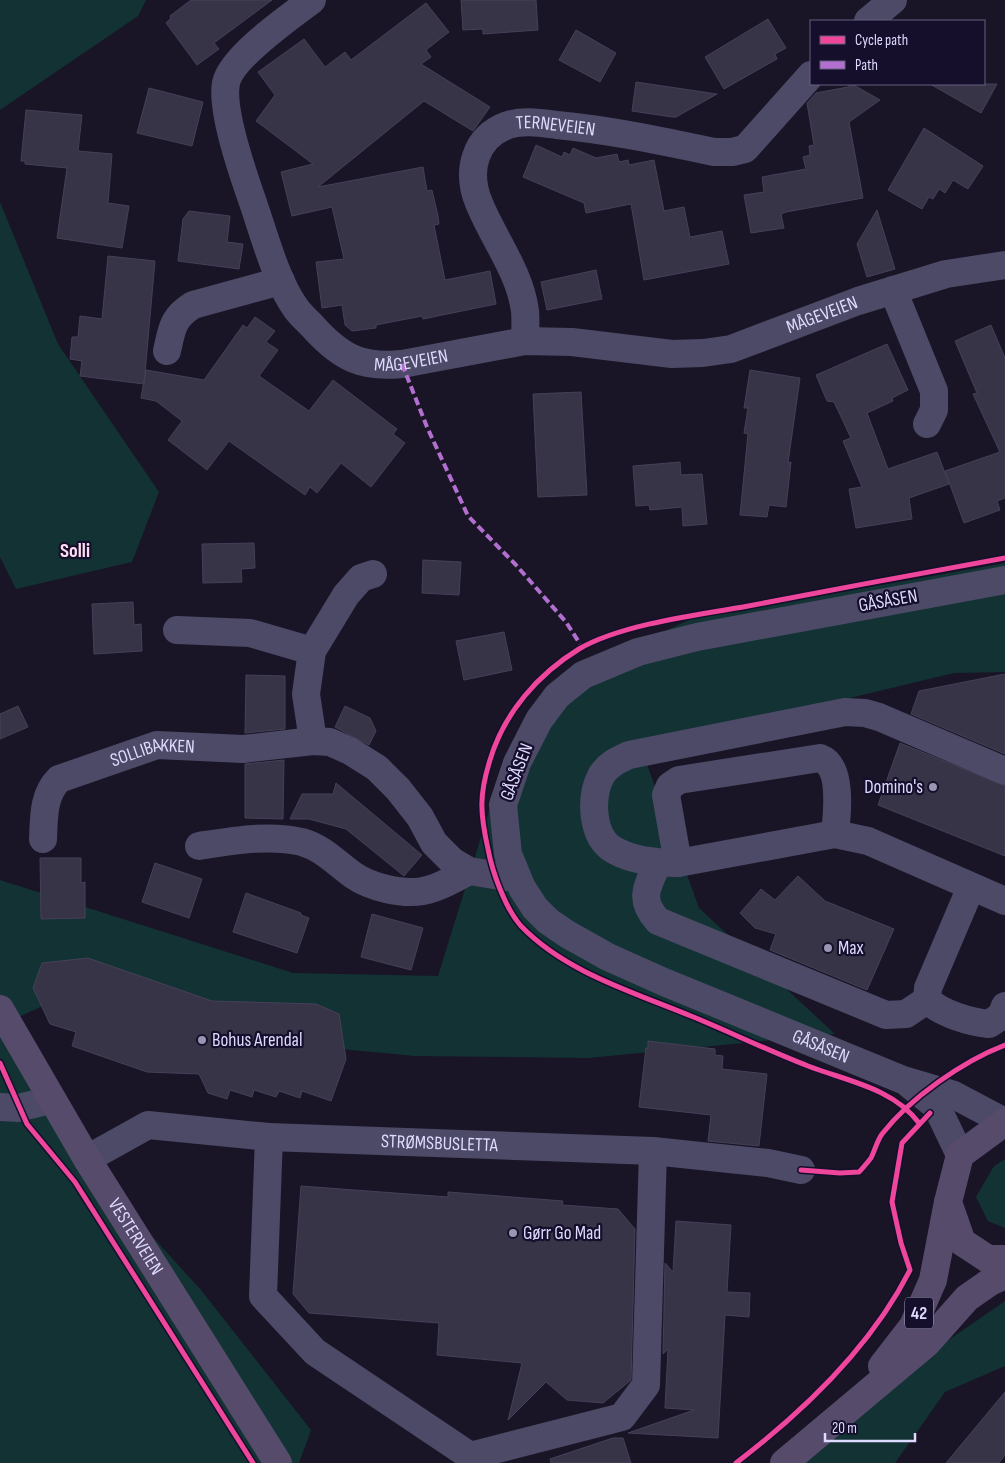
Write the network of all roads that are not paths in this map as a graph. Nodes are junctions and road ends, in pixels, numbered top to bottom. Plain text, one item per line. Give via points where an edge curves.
1 (312, 0) edge
2 (893, 0) edge
3 (869, 20) edge
4 (810, 76) edge
5 (1005, 265) edge
6 (281, 280) junction
7 (893, 290) junction
8 (525, 341) junction
9 (167, 351) dead end
10 (927, 424) dead end
11 (372, 574) dead end
12 (1005, 580) edge
13 (177, 630) dead end
14 (312, 651) junction
15 (313, 741) junction
16 (1005, 771) edge
17 (835, 834) junction
18 (43, 839) dead end
19 (198, 846) dead end
20 (668, 863) junction
21 (469, 872) junction
22 (516, 875) junction
23 (971, 887) junction
24 (1005, 901) edge
25 (928, 1000) junction
26 (1005, 1006) edge
27 (0, 1009) edge
28 (903, 1080) junction
29 (51, 1100) junction
30 (0, 1107) edge
31 (1005, 1122) edge
32 (269, 1137) junction
33 (653, 1151) junction
34 (960, 1154) junction
35 (87, 1159) junction
36 (801, 1170) dead end
37 (948, 1202) junction
38 (1005, 1259) edge
39 (1005, 1275) edge
40 (851, 1406) junction
41 (278, 1462) edge
42 (784, 1463) edge

1 - 6 street, MÅGEVEIEN via 269,33 232,69 226,84 228,113 240,166
2 - 3 street
4 - 8 street, TERNEVEIEN via 745,149 732,152 714,152 578,126 532,122 509,125 479,145 472,179 478,202 516,278 525,310
5 - 7 street, MÅGEVEIEN via 946,274
6 - 8 street, MÅGEVEIEN via 294,306 328,343 346,357 362,363 402,364
6 - 9 street via 202,302 181,312 174,323
7 - 8 street, MÅGEVEIEN via 731,348 703,353 672,354 572,342
7 - 10 street via 934,391 934,410
11 - 14 street via 361,578 346,595
12 - 22 street, GÅSÅSEN via 697,637 638,652 583,675 557,696 539,720 517,763 503,805 508,854
13 - 14 street via 250,633
14 - 15 street via 306,694
15 - 18 street, SOLLIBAKKEN via 244,749 157,745 59,779 50,787 44,809
15 - 21 street, SOLLIBAKKEN via 330,742 350,750 376,768 420,817 434,843
16 - 20 street via 879,717 845,712 629,755 613,763 602,775 596,790 594,811 599,834 613,850
17 - 20 street
17 - 20 street via 838,804 832,769 827,760 820,758 679,780 670,786 666,795
17 - 23 street via 868,841
19 - 21 street via 237,840 301,842 320,849 366,883 394,890 422,892
20 - 25 street via 646,888 645,902 658,920 886,1015 906,1014
21 - 22 street, SOLLIBAKKEN via 506,877
22 - 28 street, GÅSÅSEN via 535,908 548,921 608,957
23 - 24 street
23 - 25 street via 928,988
25 - 26 street via 934,1006 989,1024 1000,1016
27 - 29 main road, VESTERVEIEN
28 - 31 street, GÅSÅSEN via 954,1095
28 - 34 street, GÅSÅSEN via 937,1107
29 - 30 street via 18,1108
29 - 35 main road, VESTERVEIEN
31 - 34 main road
32 - 33 street, STRØMSBUSLETTA
32 - 33 street via 264,1296 316,1352 470,1456 622,1417 646,1385
32 - 35 street, STRØMSBUSLETTA via 148,1125
33 - 36 street, STRØMSBUSLETTA via 768,1163
34 - 37 main road, 42
35 - 41 main road, VESTERVEIEN
37 - 38 main road via 962,1242 988,1259
37 - 40 main road, 42 via 933,1280 913,1326
39 - 40 main road, 42 via 967,1298 927,1343
40 - 42 main road, 42

